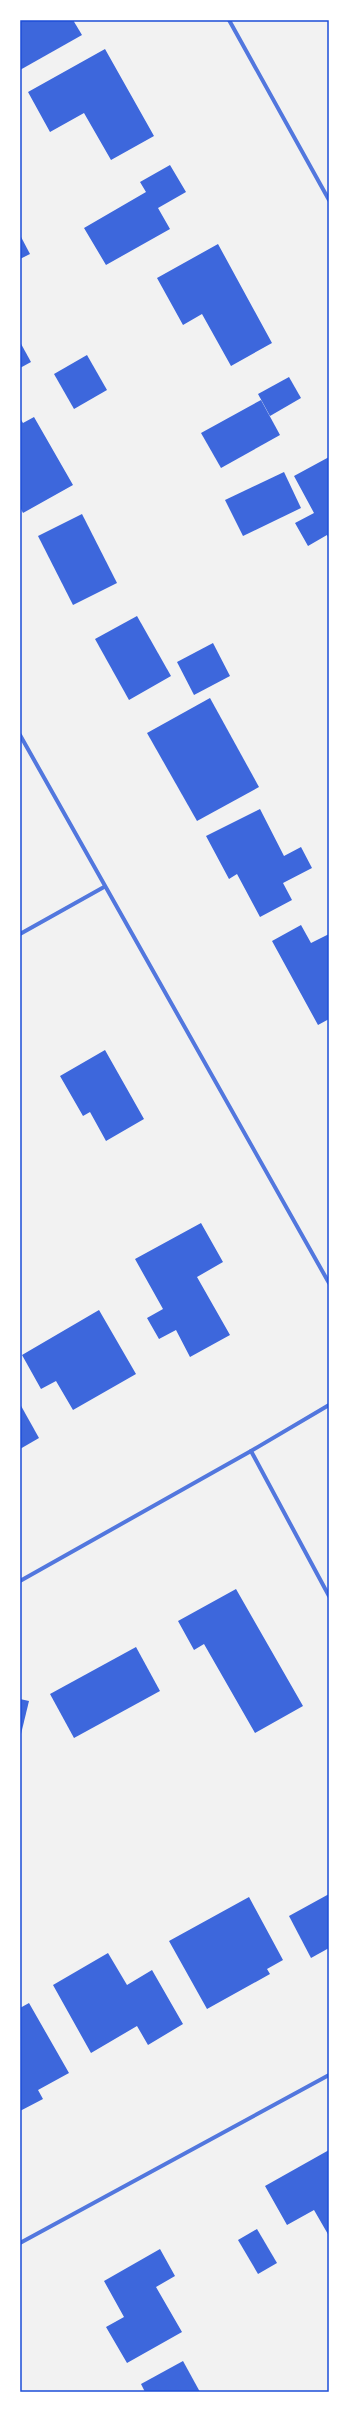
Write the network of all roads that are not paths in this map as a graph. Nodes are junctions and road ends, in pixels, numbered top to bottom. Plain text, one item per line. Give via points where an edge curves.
1 (228, 20) edge
2 (329, 200) edge
3 (20, 735) edge
4 (104, 887) junction
5 (20, 934) edge
6 (329, 1283) edge
7 (329, 1405) edge
8 (251, 1451) junction
9 (20, 1581) edge
10 (329, 1596) edge
11 (329, 2075) edge
12 (20, 2243) edge

1 - 2 street
3 - 4 street
4 - 5 street
4 - 6 street
7 - 8 street
8 - 9 street
8 - 10 street
11 - 12 street

